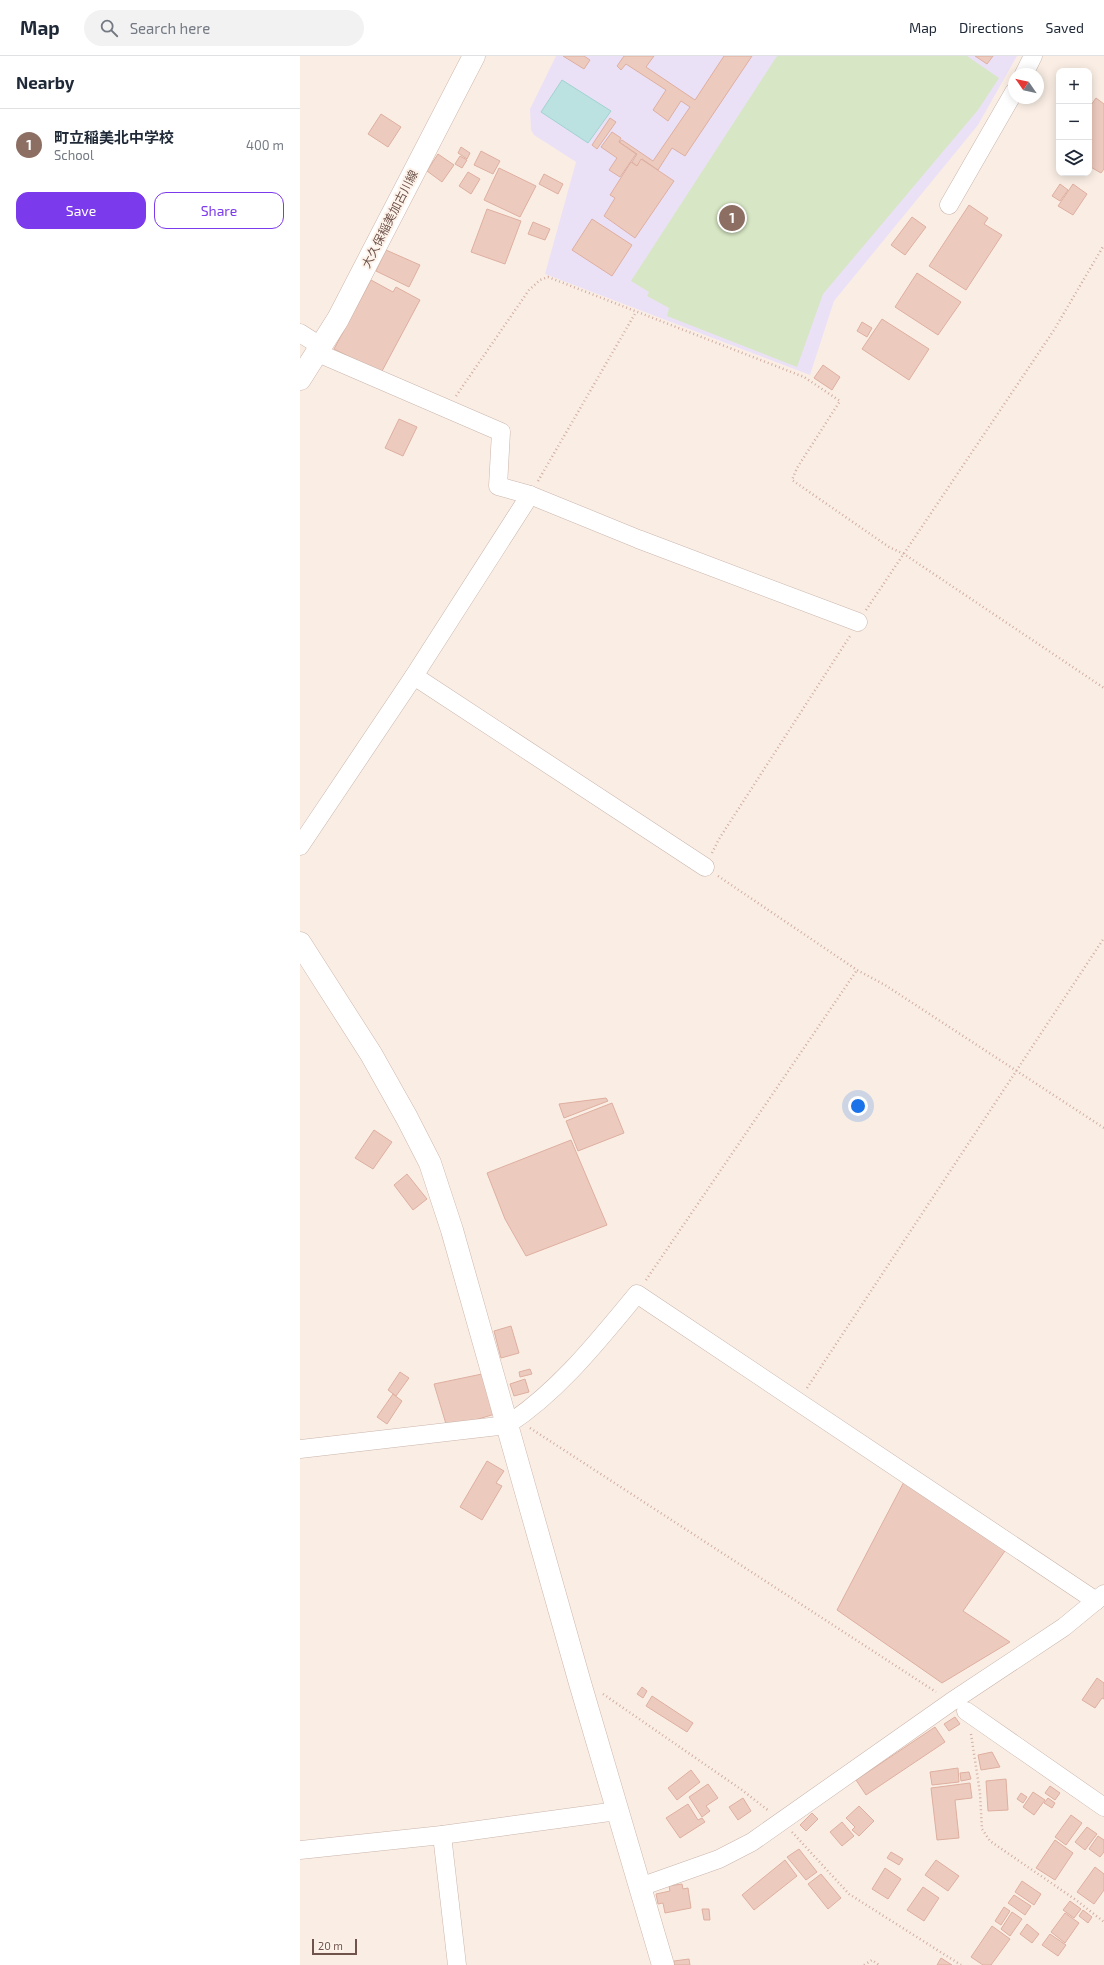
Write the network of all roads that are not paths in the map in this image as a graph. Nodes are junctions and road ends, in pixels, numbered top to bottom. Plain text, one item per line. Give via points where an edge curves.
1 (474, 56) edge
2 (1033, 56) edge
3 (1027, 68) edge
4 (1008, 102) edge
5 (949, 205) dead end
6 (300, 334) edge
7 (320, 350) junction
8 (300, 379) edge
9 (530, 495) junction
10 (858, 622) road end
11 (414, 676) junction
12 (300, 846) edge
13 (705, 867) road end
14 (300, 943) edge
15 (512, 1422) junction
16 (300, 1449) edge
17 (1100, 1597) edge
18 (966, 1711) road end
19 (1104, 1807) edge
20 (617, 1810) junction
21 (442, 1835) junction
22 (300, 1850) edge
23 (640, 1887) junction
24 (457, 1965) edge
25 (663, 1965) edge

1 - 7 street, 大久保稲美加古川線
2 - 3 street
4 - 5 street
6 - 7 street
7 - 8 street, 大久保稲美加古川線
7 - 9 street via 501,432 498,486
9 - 10 street via 638,539
9 - 11 street
11 - 12 street
11 - 13 street
14 - 15 street via 371,1054 430,1163
15 - 16 street
15 - 17 street via 531,1410 595,1345 637,1294 798,1402
15 - 20 street via 580,1683
17 - 23 street via 1064,1627 951,1702 752,1842 719,1859
18 - 19 street
20 - 21 street
20 - 23 street
21 - 22 street
21 - 24 street
23 - 25 street

